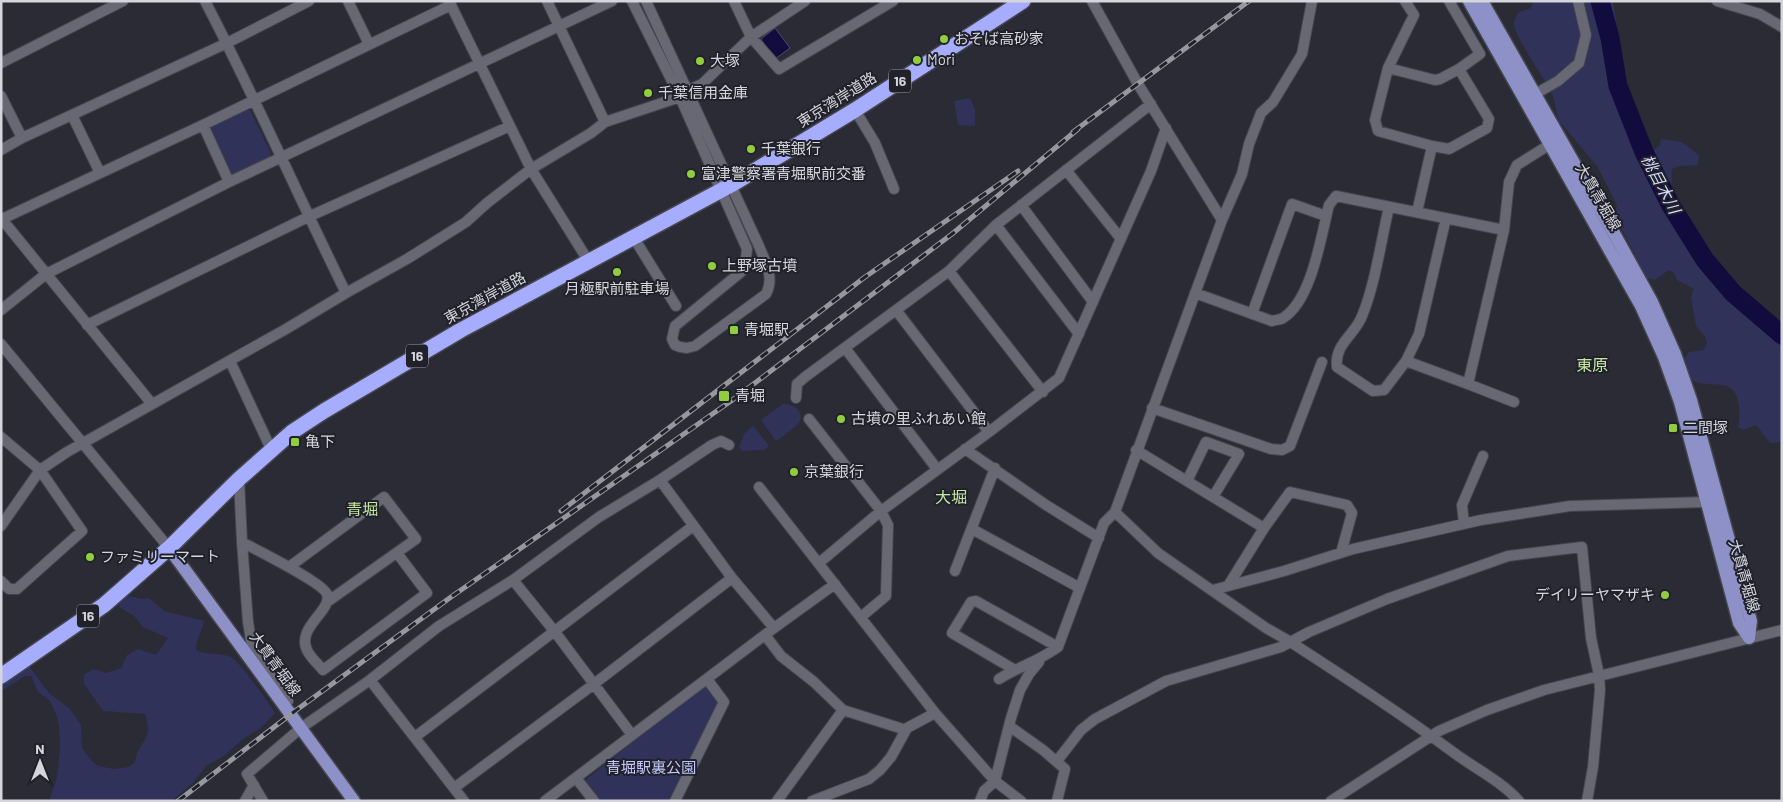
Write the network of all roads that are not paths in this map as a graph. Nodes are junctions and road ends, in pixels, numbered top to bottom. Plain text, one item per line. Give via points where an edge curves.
1 (123, 1) edge
2 (205, 1) edge
3 (309, 1) edge
4 (348, 1) edge
5 (547, 1) edge
6 (612, 1) edge
7 (632, 1) edge
8 (646, 1) edge
9 (734, 1) edge
10 (805, 1) edge
11 (893, 1) edge
12 (1023, 1) edge
13 (1092, 1) edge
14 (1312, 1) edge
15 (1405, 1) edge
16 (1448, 1) edge
17 (1469, 1) edge
18 (1482, 1) edge
19 (1578, 1) edge
20 (1718, 1) edge
21 (450, 3) edge
22 (559, 27) junction
23 (1782, 27) edge
24 (751, 37) junction
25 (227, 43) junction
26 (369, 44) junction
27 (1, 62) edge
28 (481, 64) junction
29 (1388, 68) junction
30 (1459, 69) junction
31 (688, 90) junction
32 (1, 96) edge
33 (1530, 96) junction
34 (680, 97) junction
35 (254, 100) junction
36 (1151, 104) junction
37 (855, 110) junction
38 (72, 115) junction
39 (605, 122) junction
40 (203, 125) junction
41 (510, 126) junction
42 (1166, 128) junction
43 (22, 138) junction
44 (1549, 145) junction
45 (1432, 146) junction
46 (1, 150) edge
47 (282, 158) junction
48 (531, 169) junction
49 (1066, 170) junction
50 (100, 173) junction
51 (229, 182) junction
52 (726, 188) junction
53 (894, 189) dead end
54 (1021, 205) junction
55 (1389, 206) junction
56 (1417, 212) junction
57 (1326, 216) junction
58 (308, 217) junction
59 (2, 218) edge
60 (1446, 218) junction
61 (1222, 220) junction
62 (996, 225) junction
63 (1504, 230) junction
64 (634, 238) junction
65 (1120, 239) junction
66 (589, 262) junction
67 (949, 271) junction
68 (46, 274) junction
69 (346, 293) junction
70 (1195, 293) junction
71 (1093, 302) junction
72 (676, 306) dead end
73 (1, 310) edge
74 (896, 310) junction
75 (1252, 314) junction
76 (87, 324) junction
77 (1079, 334) junction
78 (1, 344) edge
79 (845, 348) junction
80 (230, 361) junction
81 (1406, 361) junction
82 (1322, 362) dead end
83 (1468, 384) junction
84 (1043, 392) junction
85 (796, 398) dead end
86 (1514, 402) dead end
87 (152, 404) junction
88 (1152, 408) junction
89 (809, 419) dead end
90 (989, 432) junction
91 (1, 437) edge
92 (83, 443) junction
93 (729, 444) dead end
94 (271, 449) junction
95 (966, 449) junction
96 (1136, 450) junction
97 (1484, 456) dead end
98 (995, 468) junction
99 (937, 469) junction
100 (40, 470) junction
101 (239, 478) junction
102 (660, 480) junction
103 (1187, 481) junction
104 (759, 487) dead end
105 (1213, 497) junction
106 (1706, 502) junction
107 (881, 511) junction
108 (1115, 512) junction
109 (1464, 524) junction
110 (1, 526) edge
111 (693, 526) junction
112 (1264, 528) junction
113 (972, 529) junction
114 (1099, 538) junction
115 (242, 542) junction
116 (169, 548) junction
117 (397, 553) junction
118 (1341, 553) junction
119 (819, 563) junction
120 (289, 567) junction
121 (955, 571) dead end
122 (732, 578) junction
123 (513, 580) junction
124 (1, 581) edge
125 (836, 584) junction
126 (1228, 586) junction
127 (1080, 588) junction
128 (1213, 590) junction
129 (327, 602) junction
130 (861, 617) junction
131 (774, 628) junction
132 (1782, 630) edge
133 (555, 632) junction
134 (765, 635) junction
135 (1749, 638) junction
136 (1289, 641) junction
137 (1058, 647) junction
138 (1043, 658) junction
139 (1015, 670) junction
140 (1599, 675) junction
141 (1, 676) edge
142 (707, 679) junction
143 (999, 679) dead end
144 (370, 680) junction
145 (594, 684) junction
146 (843, 710) junction
147 (935, 713) junction
148 (291, 714) junction
149 (1009, 726) junction
150 (301, 728) junction
151 (906, 730) junction
152 (632, 735) junction
153 (1432, 736) junction
154 (415, 737) junction
155 (1057, 761) junction
156 (576, 778) junction
157 (995, 781) junction
158 (254, 785) junction
159 (454, 788) junction
160 (245, 801) edge
161 (263, 801) edge
162 (354, 801) edge
163 (464, 801) edge
164 (545, 801) edge
165 (594, 801) edge
166 (674, 801) edge
167 (777, 801) edge
168 (812, 801) edge
169 (980, 801) edge
170 (1021, 801) edge
171 (1057, 801) edge
172 (1331, 801) edge
173 (1519, 801) edge
174 (1587, 801) edge

1 - 27 street
2 - 25 street
3 - 25 street
4 - 26 street
5 - 22 street
6 - 22 street
7 - 34 street
8 - 31 street
9 - 24 street
10 - 24 street
11 - 24 street via 779,69
12 - 37 highway, 東京湾岸道路 / 16
13 - 36 street
14 - 61 street via 1302,54 1272,102 1261,113 1242,174
15 - 29 street via 1414,15
16 - 30 street via 1480,54
17 - 33 main road, 大貫青堀線
18 - 33 main road, 大貫青堀線
19 - 33 street via 1586,35 1579,63 1558,81
20 - 23 street via 1760,14
21 - 26 street
21 - 28 street
22 - 28 street
22 - 39 street
24 - 31 street via 702,84
25 - 35 street
25 - 38 street
26 - 35 street
28 - 41 street
28 - 47 street
29 - 30 street via 1435,80
29 - 45 street via 1375,120 1378,131
30 - 45 street via 1489,119 1487,128 1449,149
31 - 52 street
32 - 43 street
33 - 44 main road, 大貫青堀線
33 - 135 main road, 大貫青堀線 via 1652,302 1675,354 1691,400 1751,621
34 - 39 street
34 - 52 street
35 - 40 street
35 - 47 street
36 - 42 street
36 - 49 street
37 - 52 highway, 東京湾岸道路 / 16
37 - 53 street via 875,143
38 - 43 street
38 - 50 street
39 - 48 street
40 - 50 street
40 - 51 street
41 - 48 street
41 - 58 street
42 - 61 street
42 - 65 street via 1151,171
43 - 46 street
44 - 63 street via 1517,165 1509,182
44 - 106 main road, 大貫青堀線 via 1641,306 1664,358 1680,402
45 - 56 street
47 - 51 street
47 - 58 street
48 - 66 street
48 - 69 street via 466,222
49 - 54 street
49 - 65 street
50 - 59 street
51 - 68 street
52 - 52 street via 759,246 771,277 771,286 766,294 700,343 680,347 672,339 675,326 745,266 747,249
52 - 64 highway, 東京湾岸道路 / 16
54 - 62 street
54 - 71 street
55 - 56 street
55 - 57 street via 1336,196
55 - 81 street via 1367,303 1361,319 1342,344 1336,358 1337,367 1373,391 1384,390
56 - 60 street
57 - 75 street via 1311,275 1300,301 1283,318 1272,321
57 - 75 street via 1292,204
58 - 69 street
58 - 76 street
59 - 68 street
60 - 63 street
60 - 81 street via 1419,334
61 - 70 street
62 - 67 street
62 - 77 street
63 - 83 street
64 - 66 highway, 東京湾岸道路 / 16
64 - 72 street
65 - 71 street
66 - 94 highway, 東京湾岸道路 / 16 via 462,330 324,411
67 - 74 street
67 - 84 street
68 - 73 street
68 - 76 street
69 - 80 street
70 - 75 street
70 - 88 street
71 - 77 street
74 - 79 street
74 - 90 street
76 - 87 street
77 - 84 street via 1059,378
78 - 92 street
79 - 85 street via 797,384
79 - 99 street
80 - 87 street
80 - 94 street
81 - 83 street
82 - 88 street via 1290,446 1282,450
83 - 86 street
84 - 90 street
87 - 92 street
88 - 96 street
89 - 107 street
90 - 95 street
91 - 100 street
92 - 100 street
92 - 116 street
93 - 102 street via 721,441 712,445
94 - 101 highway, 東京湾岸道路 / 16
95 - 98 street
95 - 99 street
96 - 103 street
96 - 108 street
97 - 109 street via 1462,505
98 - 113 street
98 - 114 street
99 - 107 street
100 - 110 street
100 - 124 street via 82,531 16,589 8,589
101 - 115 street
101 - 116 highway, 東京湾岸道路 / 16
102 - 111 street
102 - 123 street via 598,517
103 - 105 street
103 - 105 street via 1206,442 1239,454
104 - 119 street
105 - 112 street
106 - 109 street via 1570,506
106 - 135 main road, 大貫青堀線 via 1739,623
107 - 119 street
107 - 130 street via 888,524 886,596
108 - 114 street via 1104,523
108 - 128 street via 1158,553
109 - 118 street
111 - 122 street
111 - 133 street
112 - 118 street via 1290,492 1347,505 1352,513
112 - 126 street
113 - 121 street
113 - 127 street
114 - 127 street
115 - 120 street
115 - 148 street via 252,647 291,706
116 - 141 highway, 東京湾岸道路 / 16 via 104,605
116 - 148 main road, 大貫青堀線
117 - 120 street via 416,539 384,497
117 - 129 street
117 - 129 street via 427,592 323,670 304,643 307,632
118 - 126 street
119 - 125 street
120 - 129 street via 322,588 327,594
122 - 131 street
122 - 145 street
123 - 133 street
123 - 144 street via 439,626
125 - 130 street
125 - 131 street
126 - 128 street
127 - 137 street
128 - 136 street
130 - 147 street
131 - 134 street
132 - 135 street
133 - 145 street
133 - 154 street
134 - 142 street
134 - 146 street via 782,656
135 - 140 street
136 - 140 street via 1388,598 1508,556 1582,547 1591,638
136 - 153 street
136 - 155 street via 1281,647 1166,681 1126,701 1081,730
137 - 138 street
137 - 139 street via 976,601 971,602 952,632
138 - 139 street
138 - 149 street via 1020,690
139 - 143 street
140 - 153 street via 1487,710
140 - 174 street via 1593,767
142 - 152 street
142 - 166 street via 724,702
144 - 150 street
144 - 154 street
145 - 152 street
145 - 159 street
146 - 151 street
146 - 167 street
147 - 151 street
147 - 157 street
148 - 150 main road, 大貫青堀線
149 - 155 street
149 - 157 street
150 - 158 street via 247,774
150 - 162 main road, 大貫青堀線
151 - 168 street via 880,770 868,779
152 - 156 street
153 - 172 street
153 - 173 street
154 - 159 street
155 - 171 street via 1065,769
156 - 164 street
156 - 165 street
157 - 169 street via 984,790
157 - 170 street
158 - 160 street
158 - 161 street
159 - 163 street

